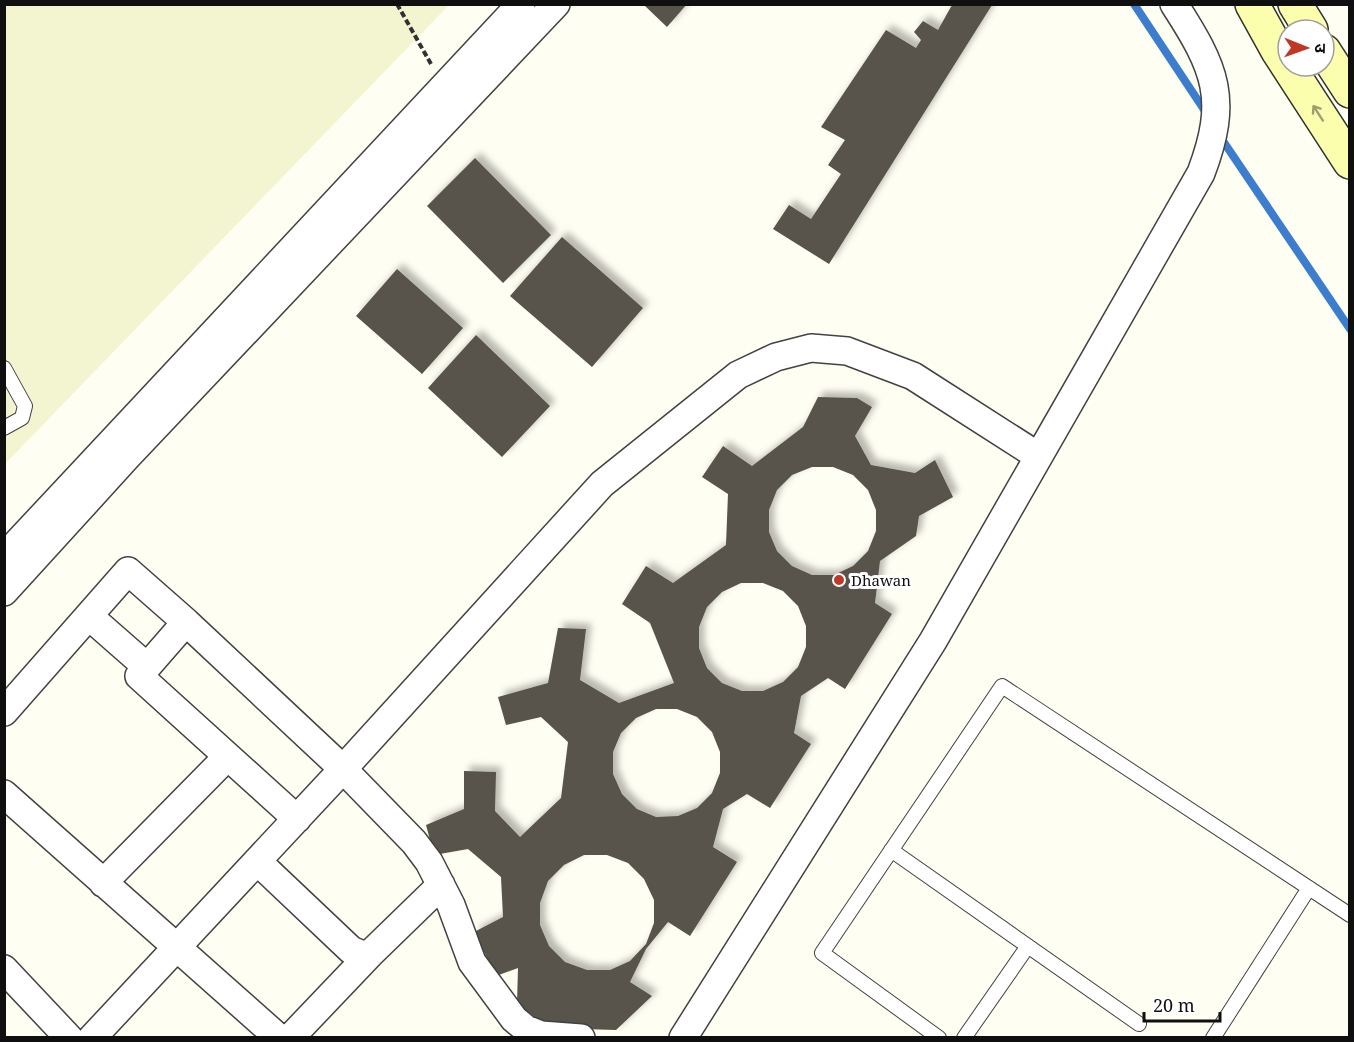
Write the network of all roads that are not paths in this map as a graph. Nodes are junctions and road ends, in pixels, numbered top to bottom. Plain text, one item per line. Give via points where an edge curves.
1 (521, 4) edge
2 (556, 4) edge
3 (1174, 4) edge
4 (1252, 4) edge
5 (1295, 4) edge
6 (1304, 18) edge
7 (1336, 69) edge
8 (1350, 91) edge
9 (1350, 162) edge
10 (4, 368) edge
11 (4, 428) edge
12 (1038, 456) junction
13 (4, 557) edge
14 (4, 592) edge
15 (90, 617) junction
16 (186, 622) junction
17 (147, 667) junction
18 (4, 712) edge
19 (227, 757) junction
20 (344, 769) junction
21 (4, 794) edge
22 (297, 819) junction
23 (891, 850) junction
24 (257, 861) junction
25 (103, 883) junction
26 (441, 885) junction
27 (1309, 888) junction
28 (1350, 915) edge
29 (1028, 946) junction
30 (176, 948) junction
31 (372, 952) junction
32 (4, 969) edge
33 (1139, 1024) dead end
34 (69, 1038) edge
35 (92, 1038) edge
36 (279, 1038) edge
37 (290, 1038) edge
38 (581, 1038) edge
39 (683, 1038) edge
40 (939, 1038) edge
41 (964, 1038) edge
42 (1213, 1038) edge

1 - 13 street
2 - 14 street
3 - 12 street via 1210,70 1217,110 1213,140 1201,173
9 -> 4 main road
5 - 6 main road
7 - 8 main road
10 - 11 lane via 25,406 22,418
12 - 20 street via 913,376 847,351 811,348 776,357 738,375 602,484
12 - 39 street via 933,641
15 - 16 street via 128,571
15 - 17 street
15 - 18 street
16 - 17 street
16 - 20 street
17 - 19 street via 140,676
19 - 22 street
19 - 25 street
20 - 22 street
20 - 26 street via 414,842
21 - 25 street
22 - 24 street
23 - 27 lane via 1002,686
23 - 29 lane
23 - 40 lane via 822,953
24 - 30 street
24 - 31 street via 351,950 363,955
25 - 30 street
26 - 31 street
26 - 38 street via 471,962 514,1019 541,1035
27 - 28 lane
27 - 42 lane
29 - 33 lane
29 - 41 lane
30 - 35 street
30 - 36 street
31 - 37 street
32 - 34 street

